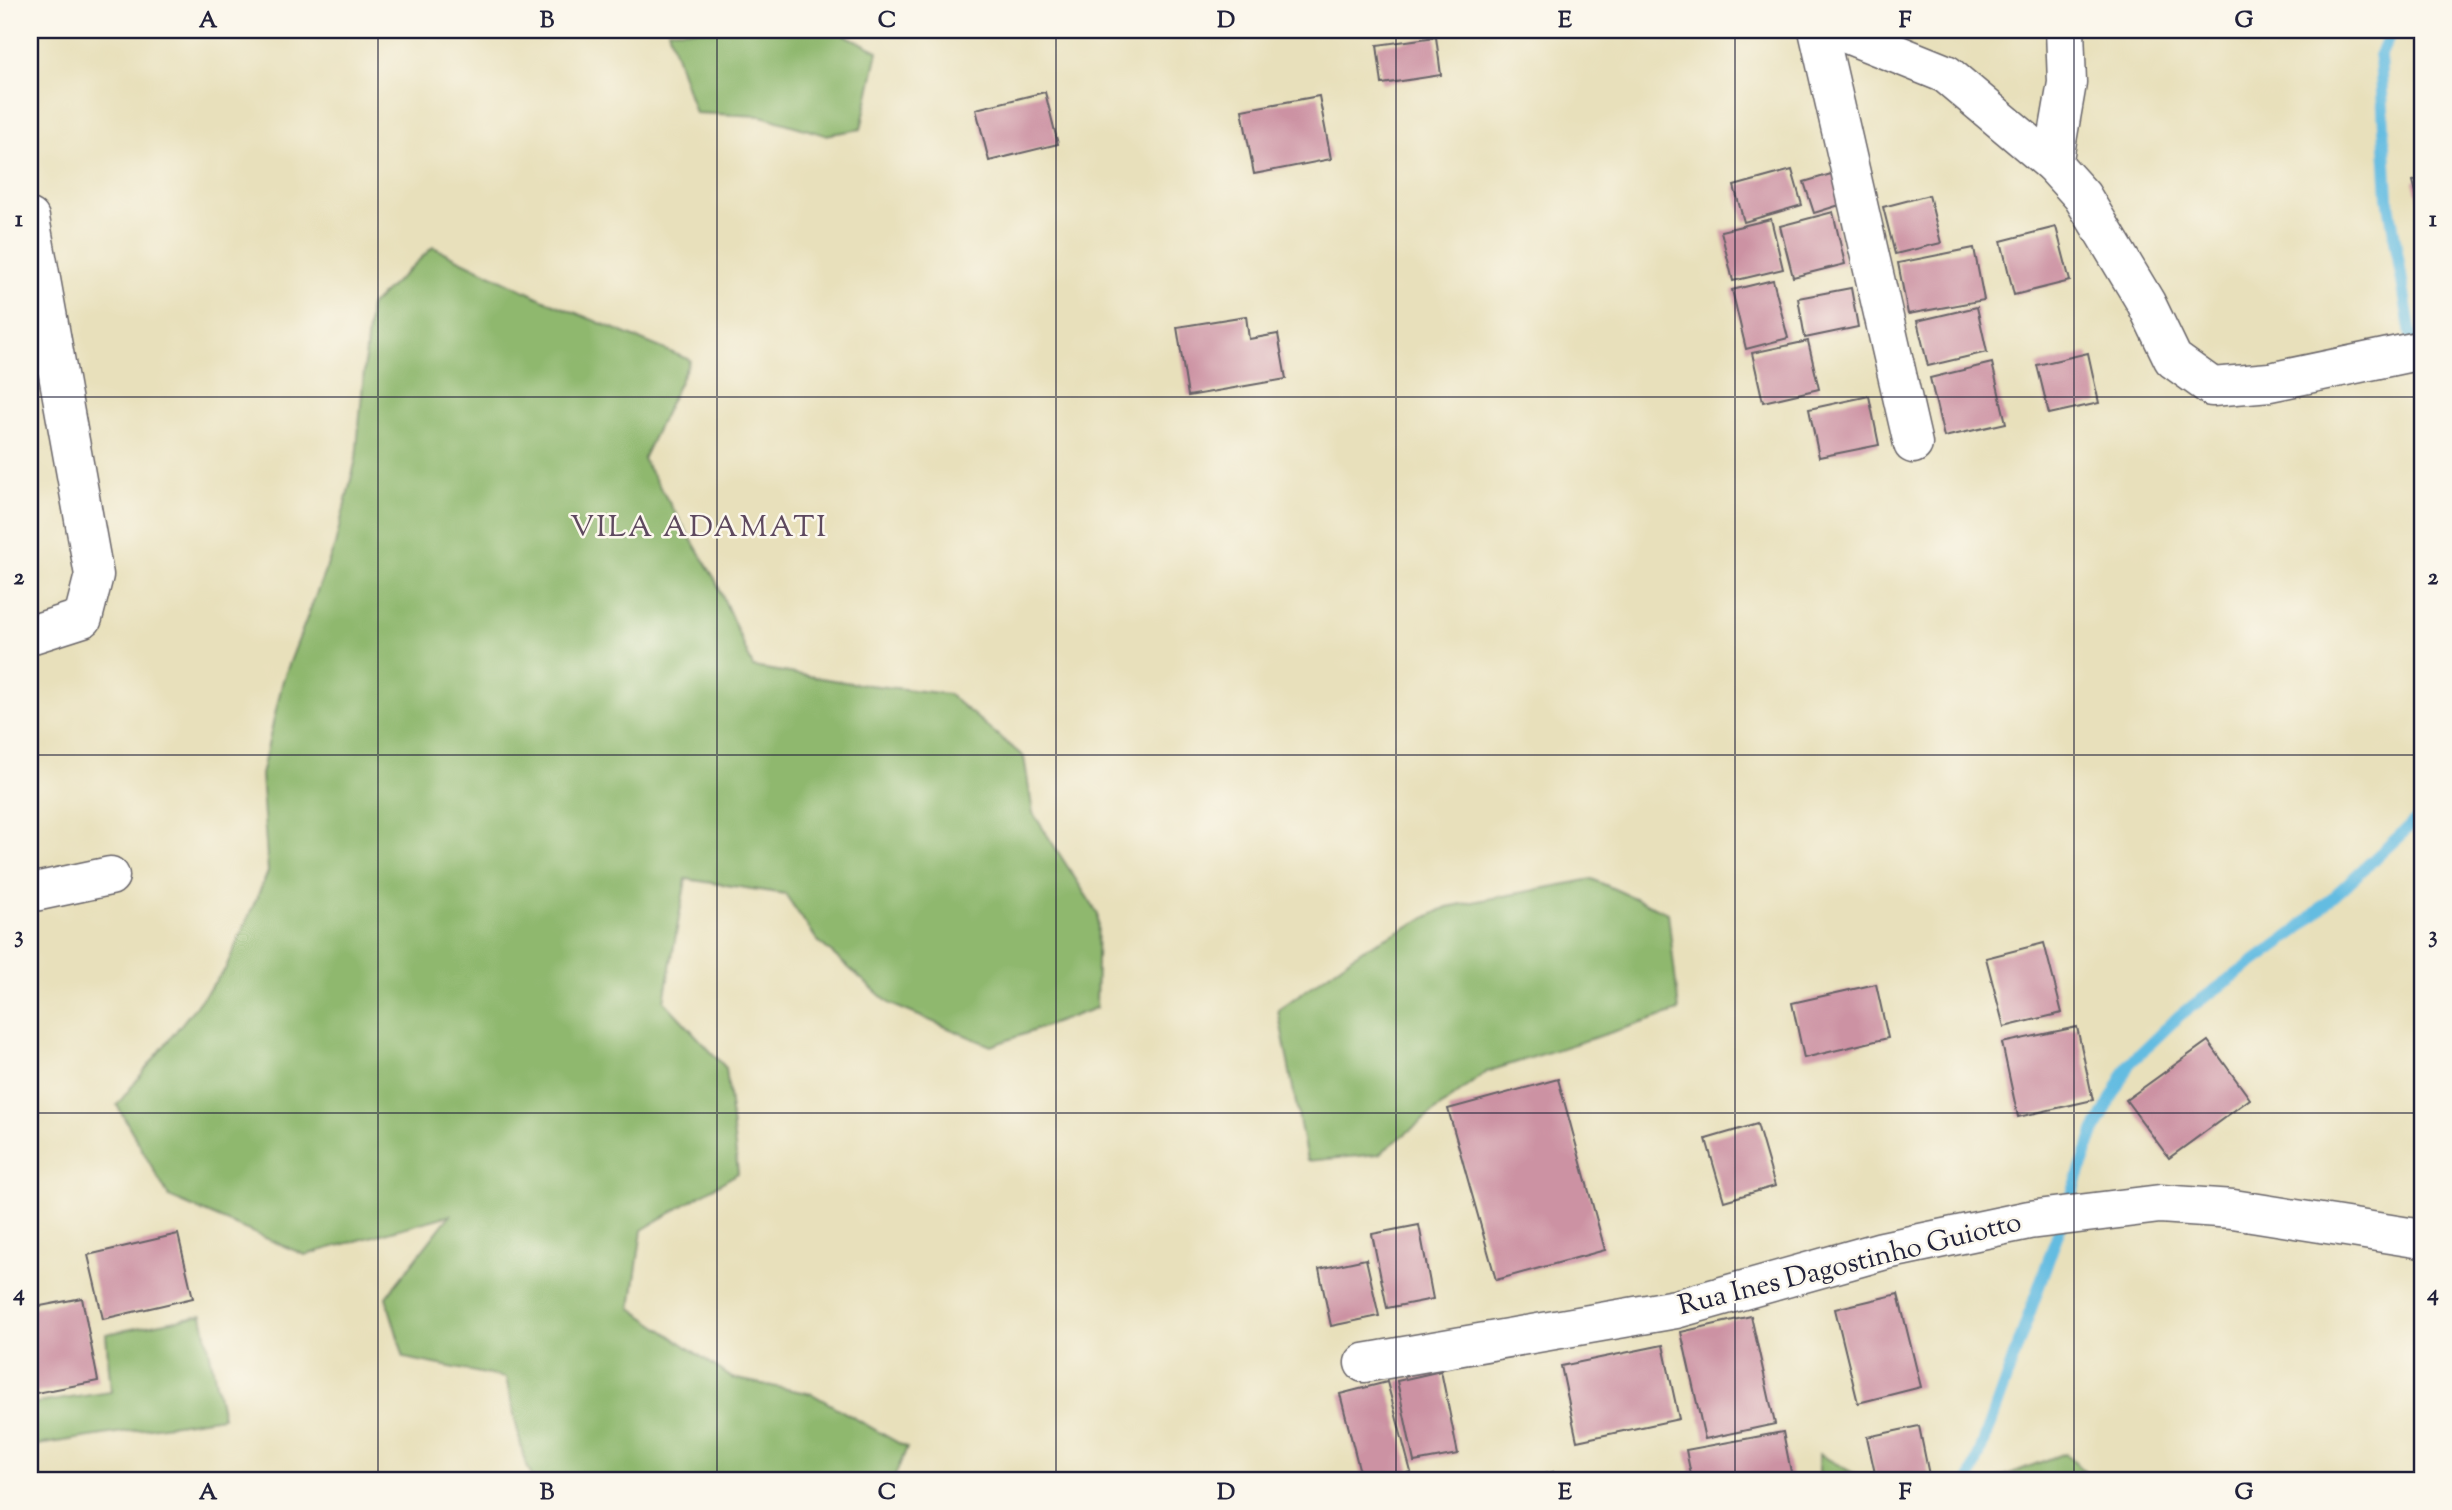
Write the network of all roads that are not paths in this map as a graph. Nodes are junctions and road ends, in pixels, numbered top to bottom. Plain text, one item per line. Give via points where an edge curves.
1 (1818, 30) edge
2 (1837, 30) edge
3 (2065, 30) edge
4 (2053, 164) junction
5 (30, 218) edge
6 (2406, 353) edge
7 (1913, 444) dead end
8 (30, 635) edge
9 (110, 876) dead end
10 (30, 893) edge
11 (2422, 1240) edge
12 (1364, 1363) dead end

1 - 7 street
2 - 4 street via 1946,74
3 - 4 street via 2067,82
4 - 6 street via 2082,196 2146,303 2173,359 2213,387 2270,382
5 - 8 street via 94,575 83,618
9 - 10 street
11 - 12 street, Rua Ines Dagostinho Guiotto via 2233,1209 2160,1204 2029,1220 1882,1251 1676,1309

